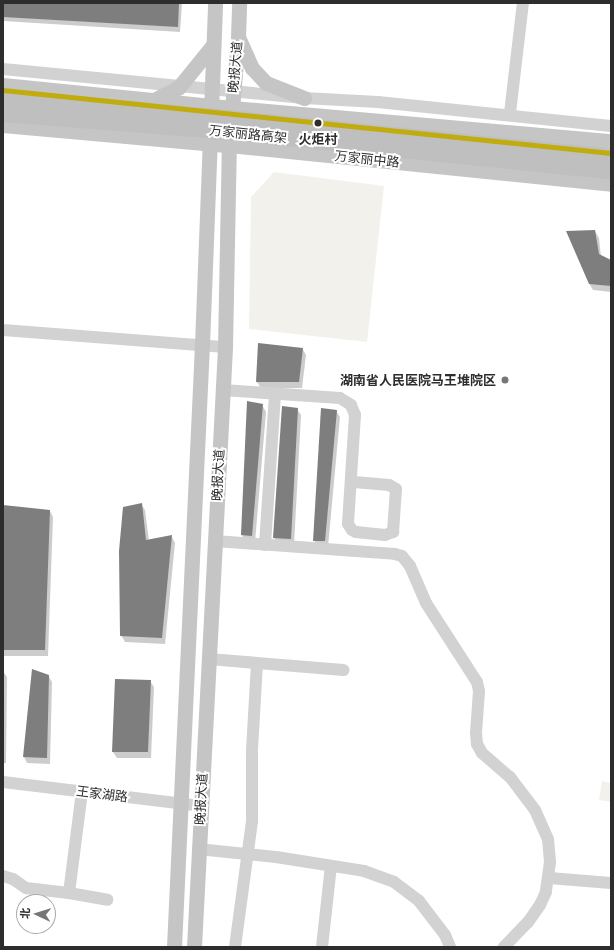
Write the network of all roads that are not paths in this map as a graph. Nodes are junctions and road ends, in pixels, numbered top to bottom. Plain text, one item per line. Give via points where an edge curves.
1 (215, 3) edge
2 (239, 3) edge
3 (523, 3) edge
4 (238, 37) junction
5 (213, 44) junction
6 (3, 69) edge
7 (3, 85) edge
8 (179, 87) junction
9 (212, 89) junction
10 (233, 90) junction
11 (3, 97) edge
12 (304, 98) junction
13 (154, 100) junction
14 (211, 105) junction
15 (232, 108) junction
16 (3, 113) edge
17 (510, 113) dead end
18 (3, 125) edge
19 (611, 126) edge
20 (611, 141) edge
21 (208, 144) junction
22 (229, 145) junction
23 (611, 158) edge
24 (611, 171) edge
25 (611, 184) edge
26 (3, 330) edge
27 (202, 345) junction
28 (225, 346) junction
29 (223, 390) junction
30 (276, 394) junction
31 (351, 482) junction
32 (215, 541) junction
33 (265, 545) junction
34 (208, 659) junction
35 (257, 663) junction
36 (344, 670) dead end
37 (3, 782) edge
38 (82, 792) junction
39 (180, 804) junction
40 (201, 806) junction
41 (198, 849) junction
42 (249, 854) junction
43 (330, 866) junction
44 (3, 876) edge
45 (549, 878) junction
46 (611, 883) edge
47 (69, 893) junction
48 (107, 900) dead end
49 (174, 947) edge
50 (194, 947) edge
51 (235, 947) edge
52 (322, 947) edge
53 (450, 947) edge
54 (504, 947) edge

1 - 5 main road, 晚报大道
2 - 4 main road, 晚报大道
3 - 17 street
4 - 10 main road, 晚报大道
4 - 12 main road via 252,68 266,83
5 - 8 main road
5 - 9 main road, 晚报大道
6 - 8 street
7 - 13 main road
8 - 9 street
8 - 13 main road
9 - 10 street
9 - 14 main road, 晚报大道
10 - 12 street
10 - 15 main road, 晚报大道
11 - 23 highway, 万家丽路高架, bridge
12 - 19 street via 378,102
13 - 14 main road
14 - 15 main road
14 - 21 main road, 晚报大道
15 - 20 main road
15 - 22 main road, 晚报大道
16 - 24 highway, 万家丽路高架, bridge via 208,129
18 - 21 main road, 万家丽中路
21 - 22 main road, 万家丽中路
21 - 27 main road, 晚报大道
22 - 25 main road, 万家丽中路
22 - 28 main road, 晚报大道
26 - 27 street
27 - 28 street
27 - 39 main road, 晚报大道
28 - 29 main road, 晚报大道
29 - 30 street
29 - 32 main road, 晚报大道
30 - 31 street via 340,398 351,405 355,415
30 - 33 street
31 - 31 street via 348,524 352,530 385,535 393,532 396,489 389,485
32 - 33 street
32 - 34 main road, 晚报大道
33 - 45 street via 402,556 426,603 478,682 477,744 482,753 510,777 543,824 548,838
34 - 35 street
34 - 40 main road, 晚报大道
35 - 36 street
35 - 42 street
37 - 38 street, 王家湖路
38 - 39 street, 王家湖路
38 - 47 street
39 - 40 street, 王家湖路
39 - 49 main road, 晚报大道
40 - 41 main road, 晚报大道
41 - 42 street
41 - 50 main road, 晚报大道
42 - 43 street
42 - 51 street
43 - 52 street
43 - 53 street via 364,871 394,882 419,901 445,935
44 - 47 street via 26,888
45 - 46 street
45 - 54 street via 540,905
47 - 48 street

